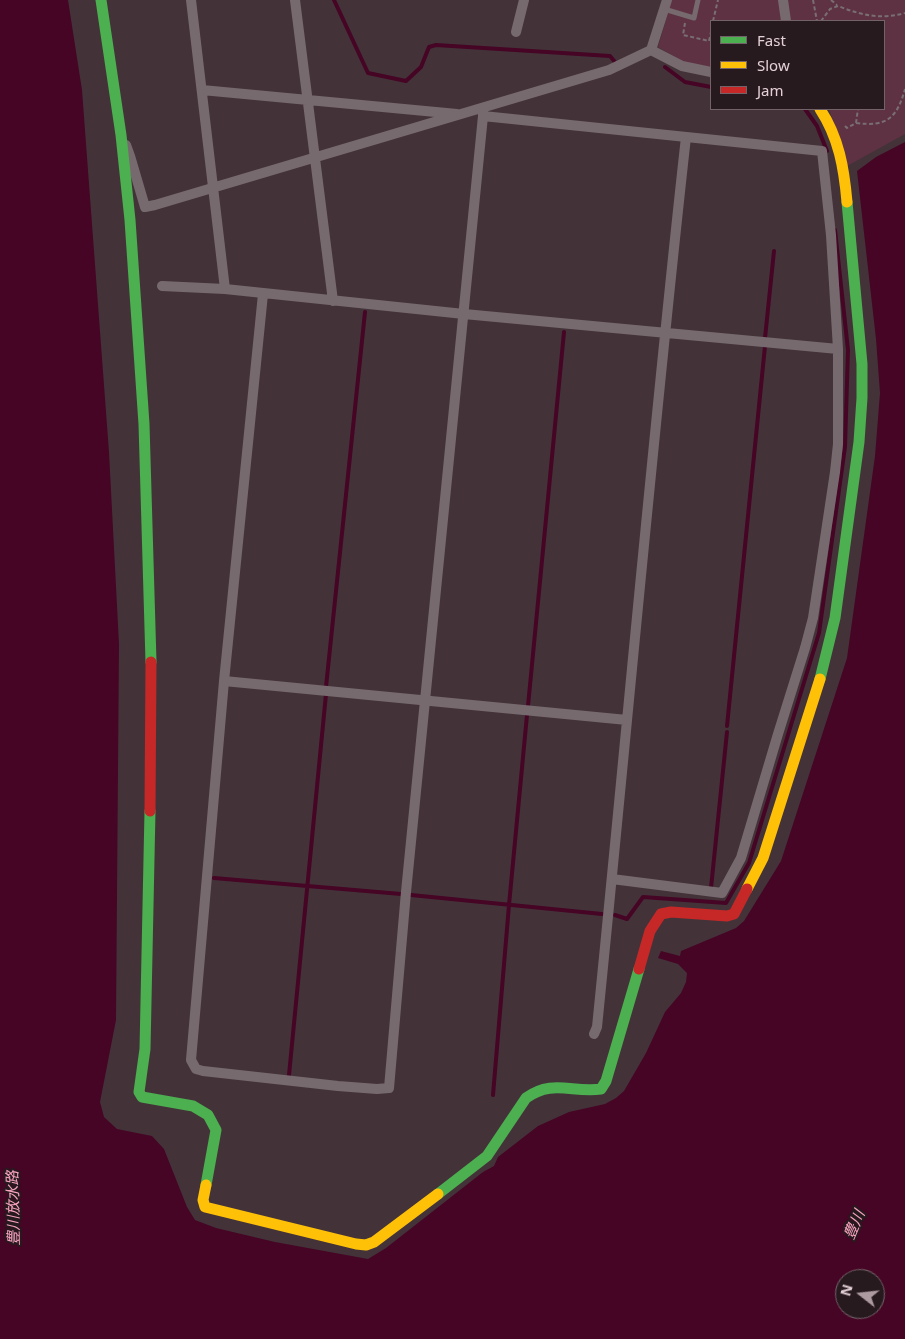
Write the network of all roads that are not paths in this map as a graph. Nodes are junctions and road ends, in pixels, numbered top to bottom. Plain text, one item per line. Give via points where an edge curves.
1 (101, 0) edge
2 (191, 0) edge
3 (295, 0) edge
4 (524, 0) edge
5 (698, 0) edge
6 (783, 0) edge
7 (665, 5) edge
8 (786, 20) edge
9 (516, 32) dead end
10 (651, 50) junction
11 (710, 72) edge
12 (202, 90) junction
13 (307, 98) junction
14 (821, 110) edge
15 (483, 112) junction
16 (463, 115) junction
17 (121, 135) junction
18 (686, 137) junction
19 (315, 158) junction
20 (214, 188) junction
21 (162, 286) dead end
22 (225, 289) junction
23 (263, 294) junction
24 (333, 301) junction
25 (464, 314) junction
26 (664, 332) junction
27 (838, 349) junction
28 (224, 681) junction
29 (426, 700) junction
30 (627, 720) junction
31 (612, 879) junction
32 (594, 1034) dead end

1 - 17 street
2 - 12 street
3 - 13 street
4 - 9 street
5 - 7 lane via 694,18
6 - 8 street
7 - 10 street
10 - 11 street via 682,66
10 - 15 street via 609,70
12 - 13 street
12 - 20 street
13 - 16 street
13 - 19 street
14 - 17 street via 833,131 844,173 862,364 859,442 826,663 763,858 734,914 671,912 661,914 656,920 601,1089 550,1087 532,1092 487,1156 366,1245 205,1207 203,1200 216,1130 211,1120 206,1112 195,1107 142,1097 139,1092 145,1049 152,634 144,424
15 - 16 street
15 - 18 street
15 - 25 street
16 - 19 street
17 - 20 street via 144,207
18 - 26 street
18 - 27 street via 822,151
19 - 20 street
19 - 24 street
20 - 22 street
21 - 22 street
22 - 23 street
23 - 24 street
23 - 28 street
24 - 25 street
25 - 26 street
25 - 29 street
26 - 27 street
26 - 30 street
27 - 31 street via 838,444 813,618 741,858 722,893
28 - 29 street
28 - 29 street via 190,1060 196,1069 203,1071 338,1086 389,1088
29 - 30 street
30 - 31 street
31 - 32 street

